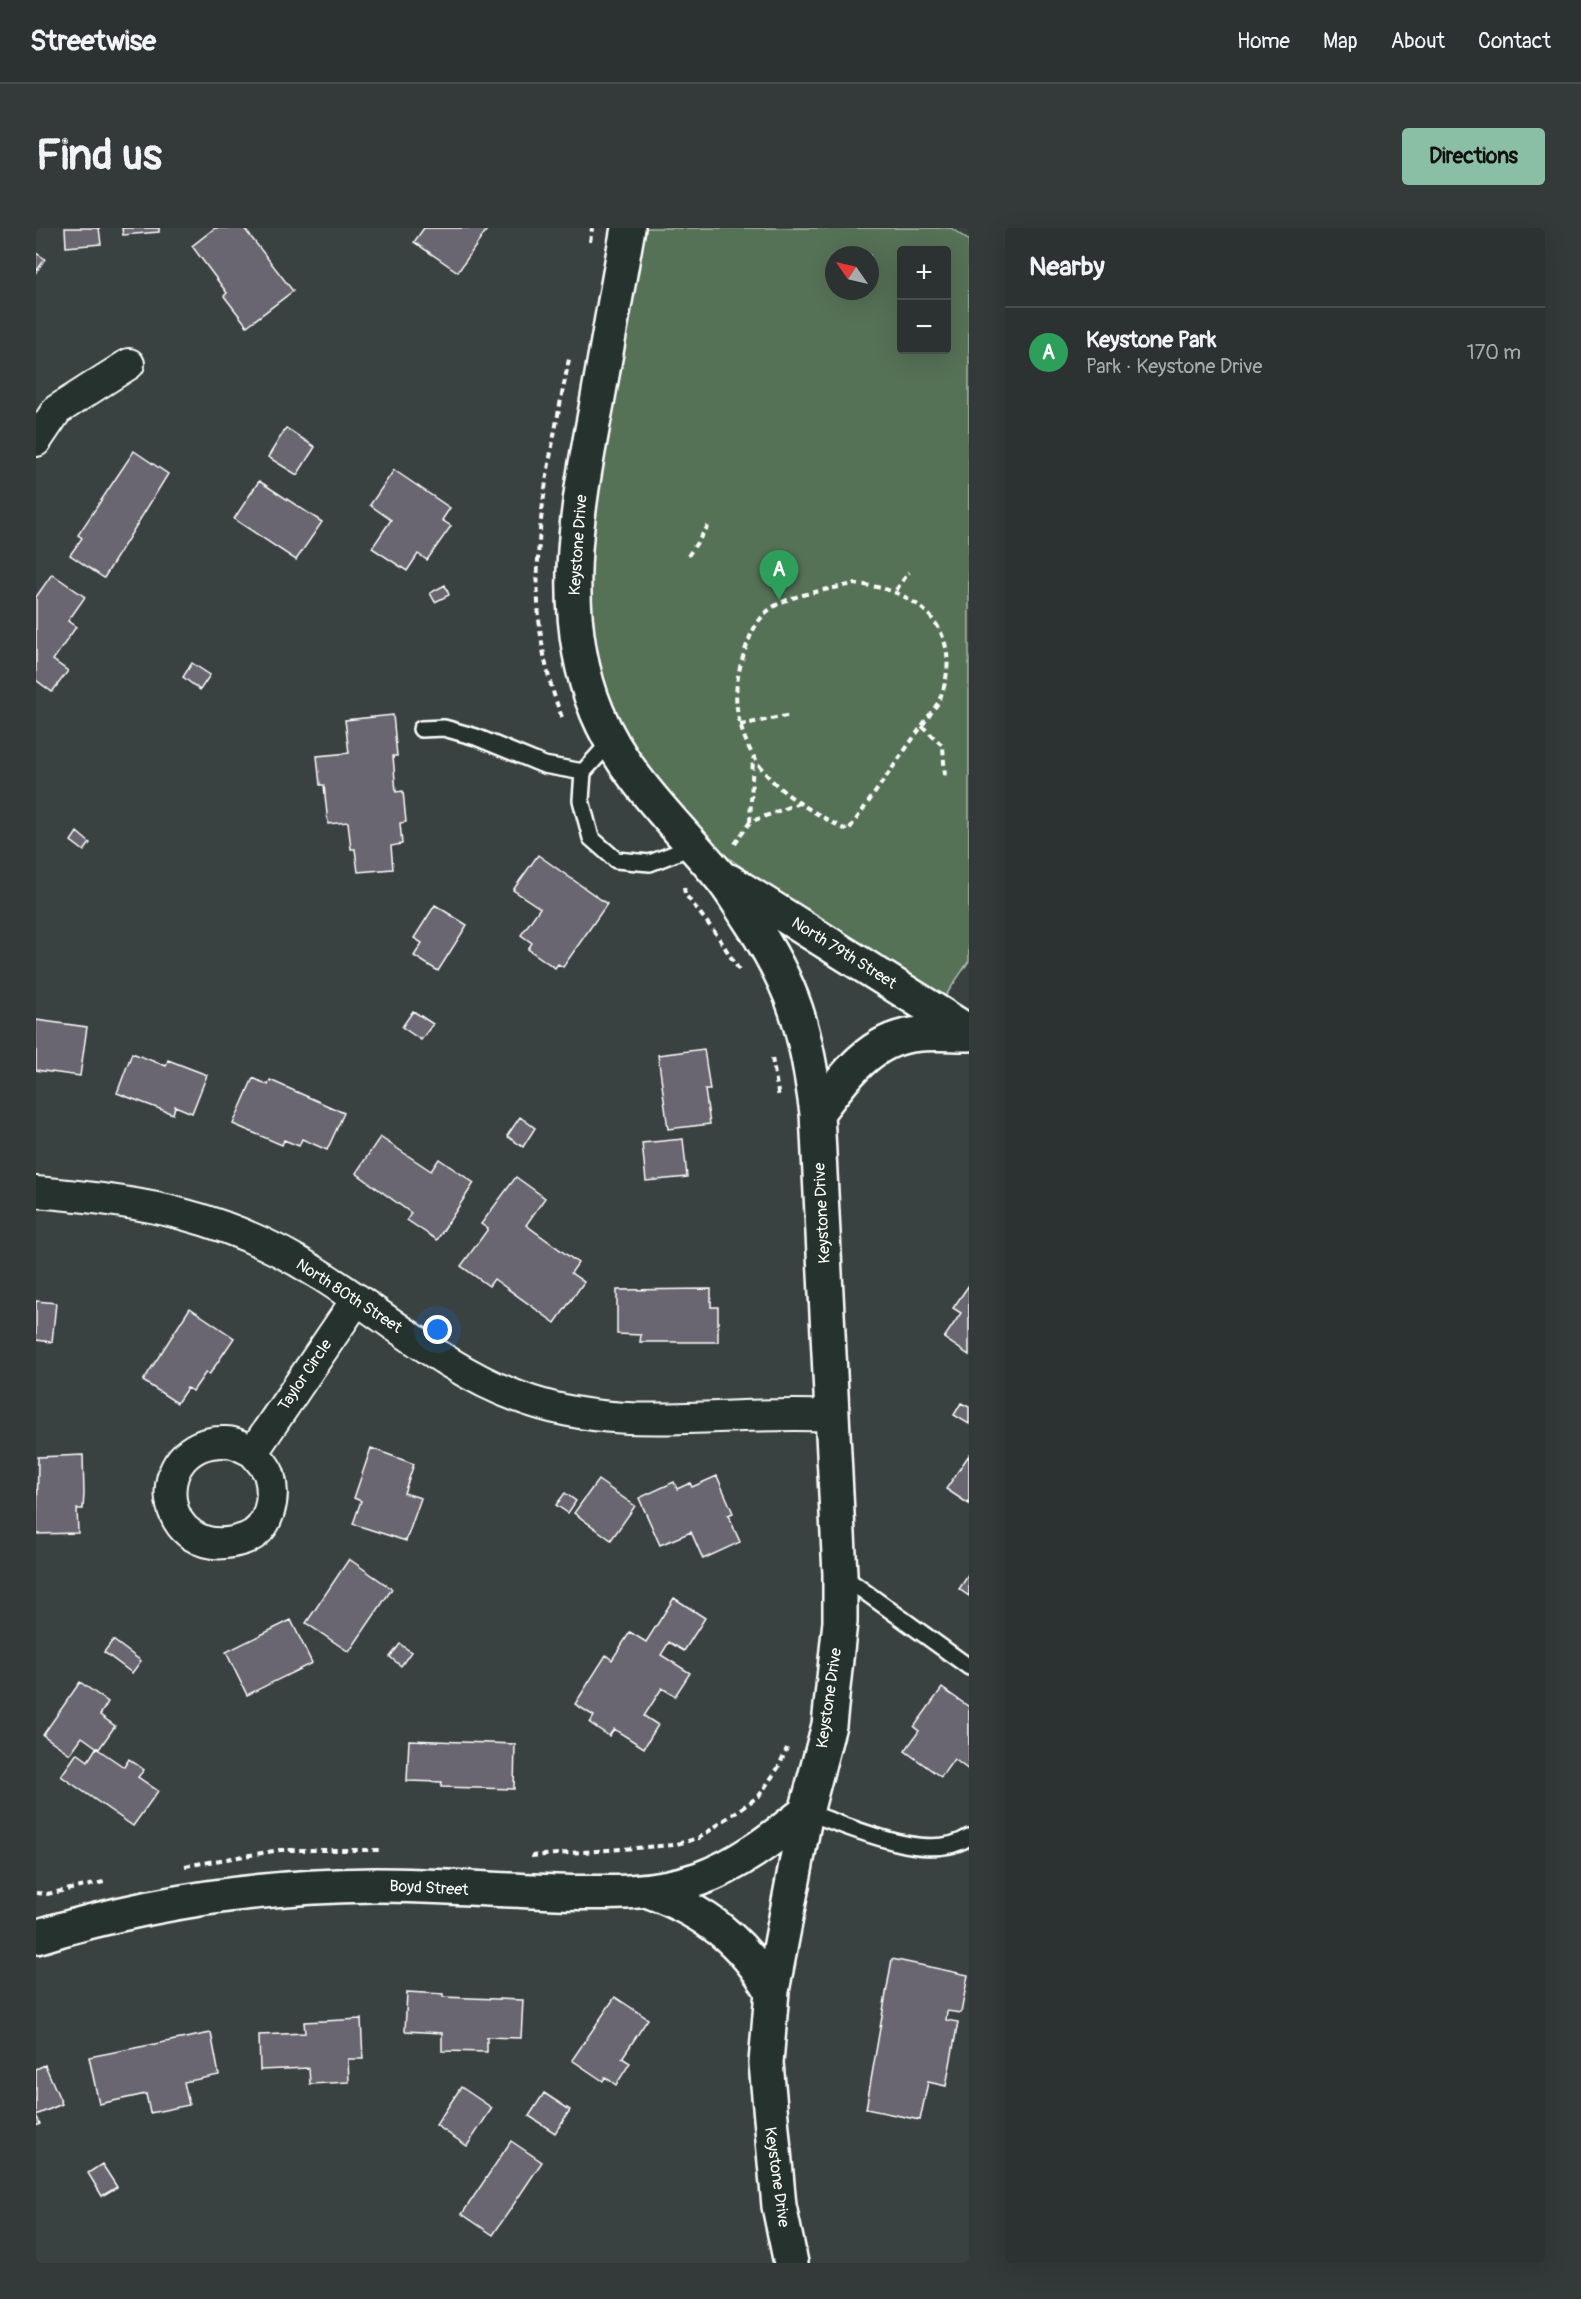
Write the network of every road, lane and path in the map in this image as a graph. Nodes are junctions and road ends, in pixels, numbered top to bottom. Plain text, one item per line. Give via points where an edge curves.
1 (592, 228) edge
2 (628, 228) edge
3 (589, 248) dead end
4 (569, 357) dead end
5 (129, 364) dead end
6 (36, 441) edge
7 (708, 526) dead end
8 (688, 556) dead end
9 (909, 572) dead end
10 (896, 590) junction
11 (791, 715) dead end
12 (740, 725) junction
13 (922, 726) junction
14 (421, 729) dead end
15 (611, 741) junction
16 (753, 758) junction
17 (586, 769) junction
18 (945, 778) dead end
19 (798, 803) junction
20 (750, 822) junction
21 (681, 851) junction
22 (718, 873) junction
23 (742, 976) dead end
24 (969, 1033) edge
25 (772, 1057) dead end
26 (779, 1100) dead end
27 (817, 1113) junction
28 (36, 1192) edge
29 (357, 1299) junction
30 (832, 1416) junction
31 (253, 1452) dead end
32 (840, 1574) junction
33 (969, 1667) edge
34 (792, 1737) dead end
35 (806, 1812) junction
36 (969, 1837) edge
37 (384, 1850) dead end
38 (522, 1856) dead end
39 (178, 1868) dead end
40 (116, 1880) dead end
41 (652, 1892) junction
42 (36, 1893) edge
43 (36, 1937) edge
44 (772, 1991) junction
45 (791, 2263) edge

1 - 3 path
2 - 15 street, Keystone Drive via 583,480 574,561 578,648 586,681
4 - 17 path via 538,532 537,598 550,687
5 - 6 street via 57,410
7 - 8 path
9 - 10 path
10 - 12 path via 853,584 779,604 760,618 738,673 735,707
10 - 13 path via 931,612 949,647 949,685
11 - 12 path
12 - 16 path
13 - 18 path via 943,746
13 - 19 path via 848,831
14 - 17 lane via 444,728 544,765
15 - 17 lane
15 - 21 street, Keystone Drive
16 - 19 path via 763,774
16 - 20 path
17 - 21 lane via 581,800 591,838 616,860 650,863
19 - 20 path
20 - 22 path
21 - 22 street, Keystone Drive
21 - 23 path via 681,877 686,894
22 - 24 street, North 79th Street
22 - 27 street, Keystone Drive via 774,956 789,987 808,1046
24 - 27 street, North 79th Street via 912,1035 884,1044 853,1066
25 - 26 path
27 - 30 street, Keystone Drive
28 - 29 street, North 80th Street via 112,1198 179,1211 226,1226 271,1246
29 - 30 street, North 80th Street via 476,1378 518,1397 567,1412 631,1420
29 - 31 street, Taylor Circle
30 - 32 street, Keystone Drive
32 - 33 lane
32 - 35 street, Keystone Drive via 840,1622 829,1725
34 - 38 path via 759,1796 699,1838 673,1845
35 - 36 lane via 922,1847 958,1844
35 - 41 street, Boyd Street via 728,1866
35 - 44 street, Keystone Drive
37 - 39 path via 280,1850
40 - 42 path
41 - 43 street, Boyd Street via 377,1885 291,1888 164,1906
41 - 44 street via 706,1918 738,1944
44 - 45 street, Keystone Drive via 766,2063 771,2139

